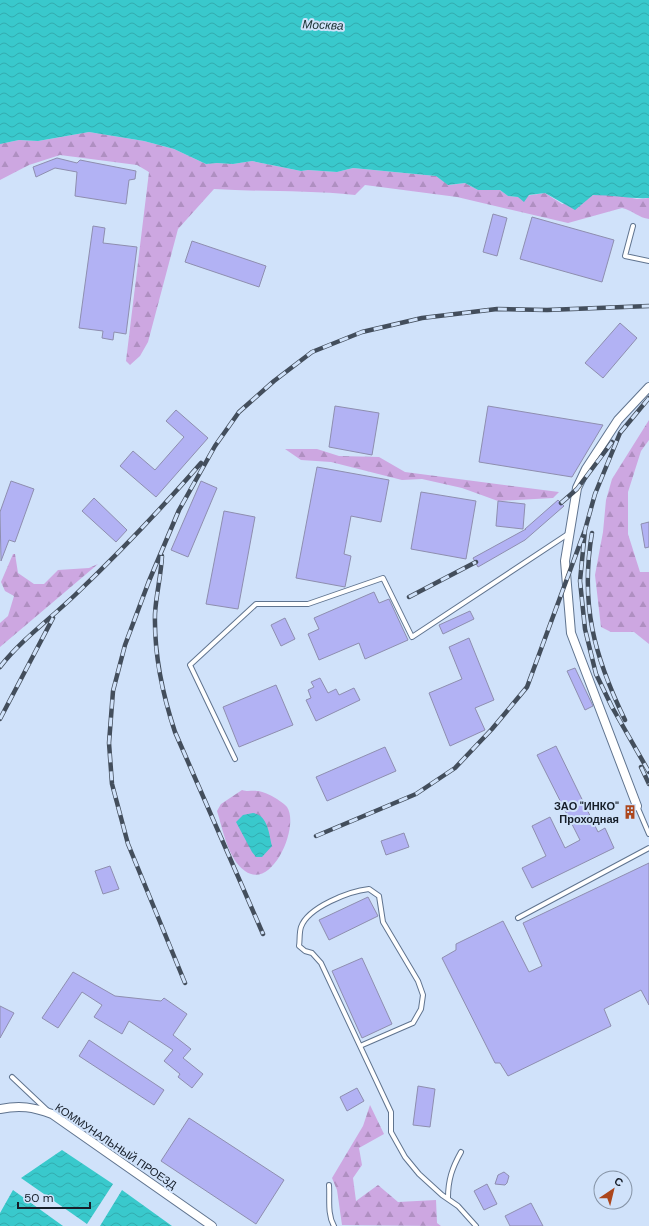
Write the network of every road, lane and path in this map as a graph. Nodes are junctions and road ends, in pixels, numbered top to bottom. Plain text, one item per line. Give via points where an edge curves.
1 (633, 226) dead end
2 (649, 261) edge
3 (649, 387) edge
4 (568, 534) junction
5 (235, 759) dead end
6 (637, 806) joint
7 (649, 834) edge
8 (649, 848) edge
9 (518, 918) dead end
10 (360, 1046) junction
11 (12, 1077) dead end
12 (0, 1109) edge
13 (52, 1114) junction
14 (461, 1152) dead end
15 (329, 1184) dead end
16 (448, 1198) junction
17 (212, 1226) edge
18 (334, 1226) edge
19 (476, 1226) edge

1 - 2 lane via 625,256
3 - 4 street via 618,420 586,469 577,488
4 - 5 lane via 412,637 383,578 308,604 256,604 190,665
4 - 6 street via 565,561 571,633
6 - 7 lane
8 - 9 lane
10 - 10 lane via 413,1023 421,1010 423,996 418,981 383,922 379,896 369,889 359,890 328,902 312,913 301,927 300,946 305,952 312,953 321,963
10 - 16 lane via 391,1112 391,1132 405,1157 419,1174
11 - 13 lane
12 - 13 street, КОММУНАЛЬНЫЙ ПРОЕЗД via 15,1106 32,1107
13 - 17 street, КОММУНАЛЬНЫЙ ПРОЕЗД
14 - 16 lane via 451,1168
15 - 18 lane via 329,1213
16 - 19 lane

